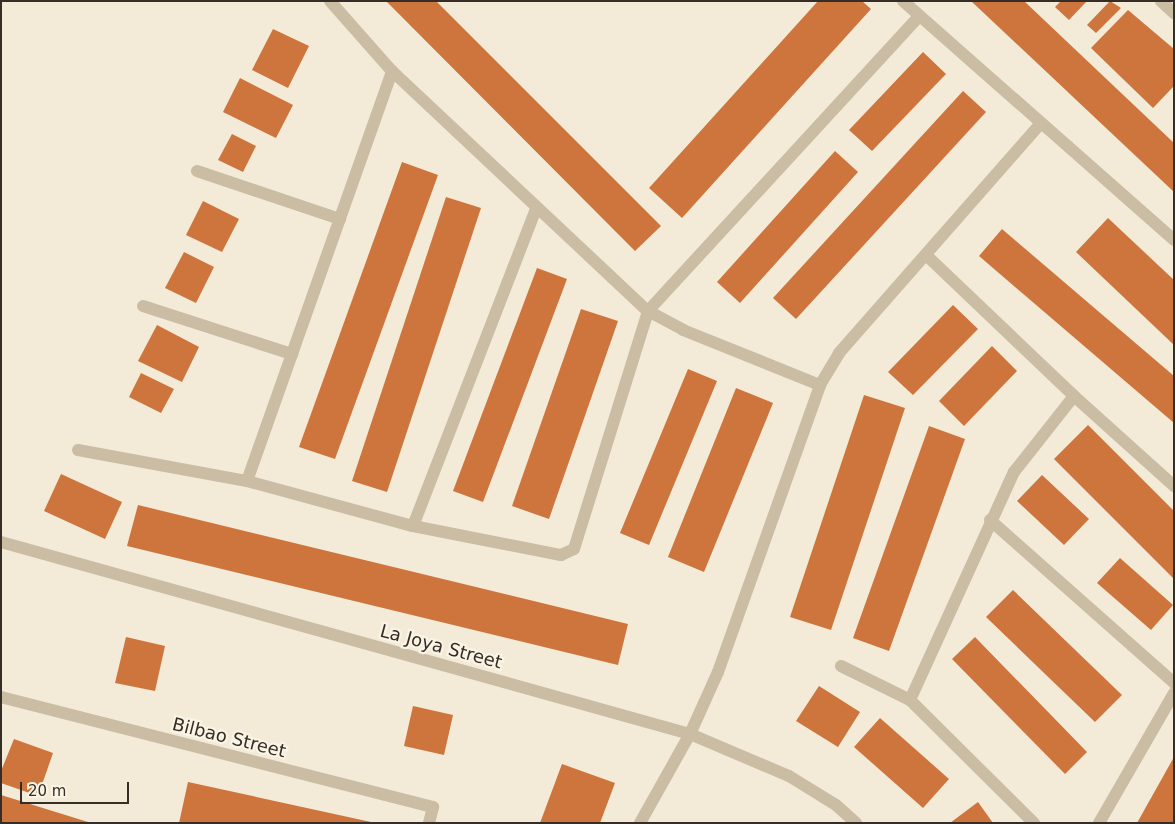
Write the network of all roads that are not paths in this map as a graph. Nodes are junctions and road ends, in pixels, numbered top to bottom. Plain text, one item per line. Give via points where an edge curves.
1 (330, 1) edge
2 (903, 1) edge
3 (1161, 1) edge
4 (1174, 13) edge
5 (919, 16) junction
6 (392, 71) junction
7 (1041, 123) junction
8 (197, 171) dead end
9 (536, 207) junction
10 (340, 219) junction
11 (1174, 240) edge
12 (926, 255) junction
13 (142, 306) dead end
14 (648, 311) junction
15 (292, 354) junction
16 (820, 385) junction
17 (1074, 396) junction
18 (78, 450) dead end
19 (247, 481) junction
20 (1174, 486) edge
21 (990, 520) junction
22 (413, 526) junction
23 (1, 542) edge
24 (841, 666) dead end
25 (1174, 684) edge
26 (1174, 693) edge
27 (1, 697) edge
28 (910, 700) junction
29 (690, 734) junction
30 (428, 823) edge
31 (640, 823) edge
32 (856, 823) edge
33 (1034, 823) edge
34 (1099, 823) edge

1 - 6 street
2 - 5 street
3 - 4 street
5 - 7 street
5 - 14 street
6 - 9 street
6 - 10 street
7 - 11 street
7 - 12 street
8 - 10 street
9 - 14 street
9 - 22 street
10 - 15 street
12 - 16 street via 839,353
12 - 17 street
13 - 15 street
14 - 16 street via 683,330
14 - 22 street via 574,549 561,555
15 - 19 street
16 - 29 street via 731,640
17 - 20 street
17 - 21 street via 1014,472
18 - 19 street
19 - 22 street
21 - 25 street
21 - 28 street
23 - 29 street, La Joya Street
24 - 28 street
26 - 34 street
27 - 30 street, Bilbao Street via 433,807
28 - 33 street
29 - 31 street
29 - 32 street, La Joya Street via 789,776 836,805

